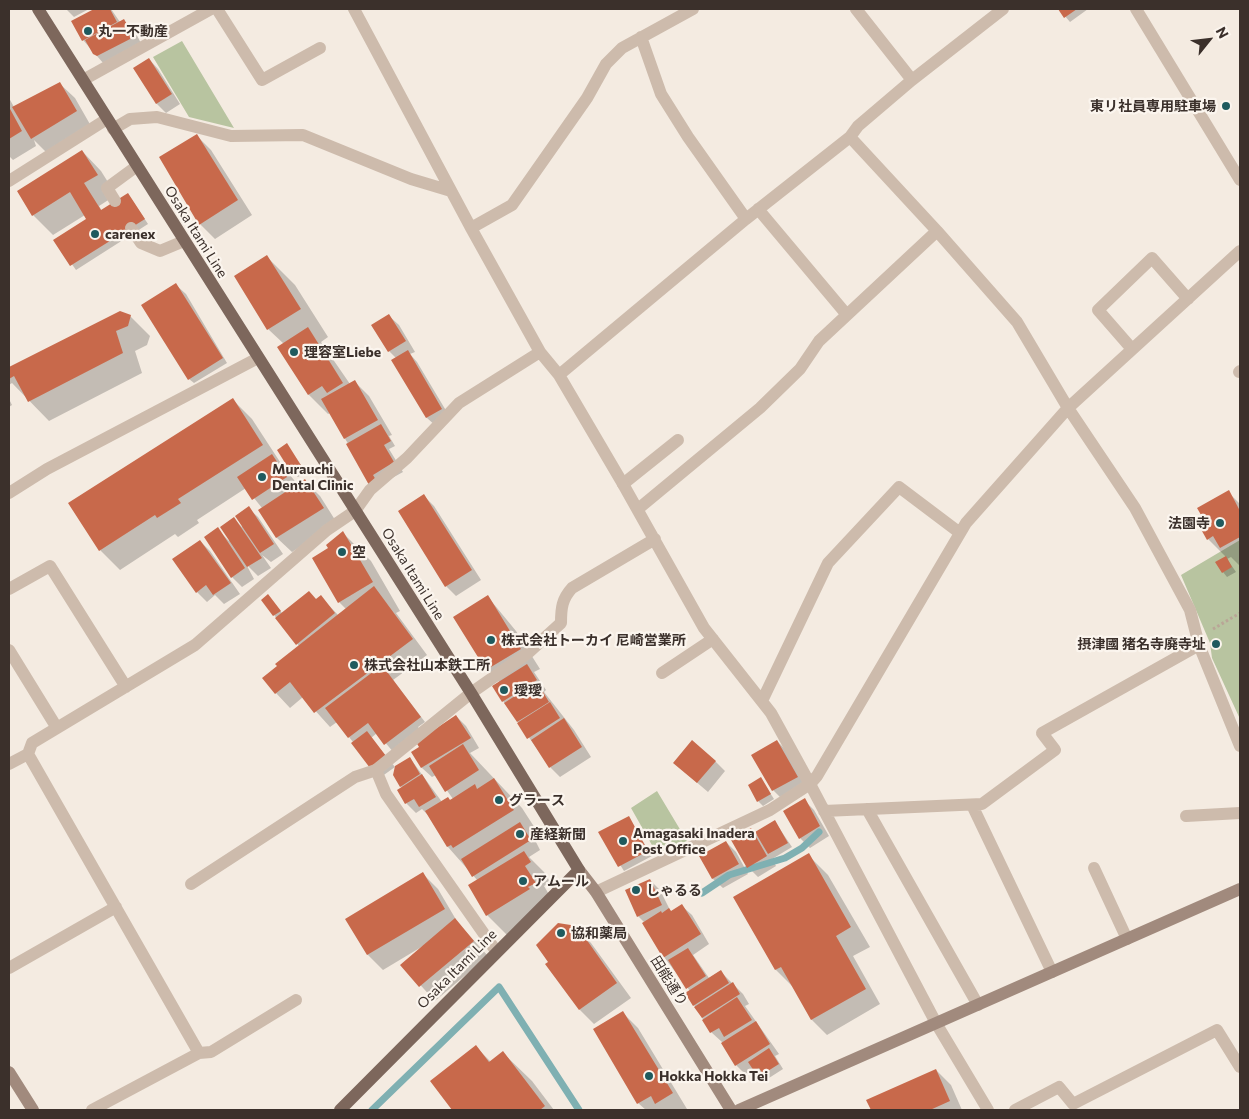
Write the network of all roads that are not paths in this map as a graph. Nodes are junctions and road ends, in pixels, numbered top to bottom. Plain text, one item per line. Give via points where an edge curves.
1 (38, 9) edge
2 (211, 9) edge
3 (217, 9) edge
4 (354, 9) edge
5 (692, 9) edge
6 (856, 9) edge
7 (1003, 9) edge
8 (1136, 9) edge
9 (641, 37) junction
10 (320, 48) dead end
11 (83, 80) junction
12 (912, 80) junction
13 (110, 124) junction
14 (850, 137) junction
15 (137, 166) junction
16 (1240, 180) edge
17 (9, 181) edge
18 (451, 191) junction
19 (115, 201) dead end
20 (758, 210) junction
21 (746, 218) junction
22 (131, 228) dead end
23 (471, 228) junction
24 (937, 231) junction
25 (184, 241) junction
26 (1240, 251) edge
27 (1188, 299) junction
28 (847, 315) junction
29 (1132, 349) junction
30 (540, 352) junction
31 (258, 358) junction
32 (559, 375) junction
33 (1068, 408) junction
34 (678, 440) dead end
35 (623, 484) junction
36 (9, 493) edge
37 (638, 509) junction
38 (355, 511) junction
39 (960, 534) junction
40 (655, 539) junction
41 (9, 589) edge
42 (713, 639) junction
43 (1199, 642) junction
44 (9, 650) edge
45 (662, 673) dead end
46 (126, 686) junction
47 (471, 693) junction
48 (762, 700) junction
49 (57, 728) junction
50 (1240, 746) edge
51 (28, 754) junction
52 (9, 764) edge
53 (376, 770) junction
54 (810, 784) junction
55 (972, 804) junction
56 (867, 809) junction
57 (824, 811) junction
58 (1240, 813) edge
59 (1186, 816) dead end
60 (1094, 868) dead end
61 (579, 870) junction
62 (191, 884) dead end
63 (1240, 889) edge
64 (596, 892) junction
65 (116, 908) junction
66 (1127, 939) junction
67 (496, 951) junction
68 (9, 968) edge
69 (1052, 972) junction
70 (296, 1000) dead end
71 (978, 1005) junction
72 (936, 1023) junction
73 (199, 1053) junction
74 (1240, 1067) edge
75 (9, 1072) edge
76 (33, 1110) edge
77 (92, 1110) edge
78 (340, 1110) edge
79 (731, 1110) edge
80 (739, 1110) edge
81 (988, 1110) edge
82 (1015, 1110) edge

1 - 11 main road, Osaka Itami Line
2 - 11 street
3 - 10 street via 262,80
4 - 18 street
5 - 9 street
6 - 12 street
7 - 12 street
8 - 16 street
9 - 21 street via 662,94 688,138
9 - 23 street via 622,48 606,64 587,98 512,205
11 - 13 main road, Osaka Itami Line
12 - 14 street via 858,126
13 - 15 main road, Osaka Itami Line
13 - 17 street
13 - 18 street via 157,117 231,136 303,135 411,179
14 - 20 street
14 - 24 street
15 - 19 street via 106,188
15 - 25 main road, Osaka Itami Line
18 - 23 street
20 - 21 street
20 - 28 street
21 - 32 street
22 - 25 street via 140,243 160,251
23 - 30 street
24 - 28 street
24 - 33 street via 1017,322
25 - 31 main road, Osaka Itami Line
26 - 27 street
27 - 29 street
27 - 29 street via 1152,258 1098,310
28 - 37 street via 819,341 800,369 760,408
29 - 33 street
30 - 32 street
30 - 38 street via 460,403 407,458 370,490
31 - 36 street via 47,469
31 - 38 main road, Osaka Itami Line
32 - 35 street
33 - 39 street via 966,523
33 - 43 street via 1135,508 1190,610
34 - 35 street
35 - 37 street
37 - 40 street
38 - 46 street via 328,530 195,645
38 - 47 main road, Osaka Itami Line
39 - 48 street via 899,486 828,563
39 - 54 street
40 - 42 street
40 - 47 street via 572,588 561,608 561,623 528,653
41 - 46 street via 50,566
42 - 45 street
42 - 48 street
43 - 50 street
43 - 55 street via 1042,733 1055,750 982,804
44 - 49 street
46 - 49 street
47 - 53 street
47 - 61 main road, Osaka Itami Line
48 - 54 street
49 - 51 street via 32,742
51 - 52 street
51 - 65 street
53 - 62 street via 355,777
53 - 67 street via 386,794
54 - 57 street
54 - 64 street via 770,810
55 - 56 street
55 - 69 street
56 - 57 street
56 - 71 street
57 - 72 street
58 - 59 street
60 - 66 street
61 - 64 street, 田能通り
61 - 67 main road, Osaka Itami Line
63 - 66 street
64 - 79 street, 田能通り
65 - 68 street
65 - 73 street
66 - 69 street
67 - 78 main road, Osaka Itami Line
69 - 71 street
70 - 73 street via 211,1052
71 - 72 street
72 - 80 street
72 - 81 street
73 - 77 street
74 - 82 street via 1217,1030 1073,1104 1059,1087
75 - 76 street

